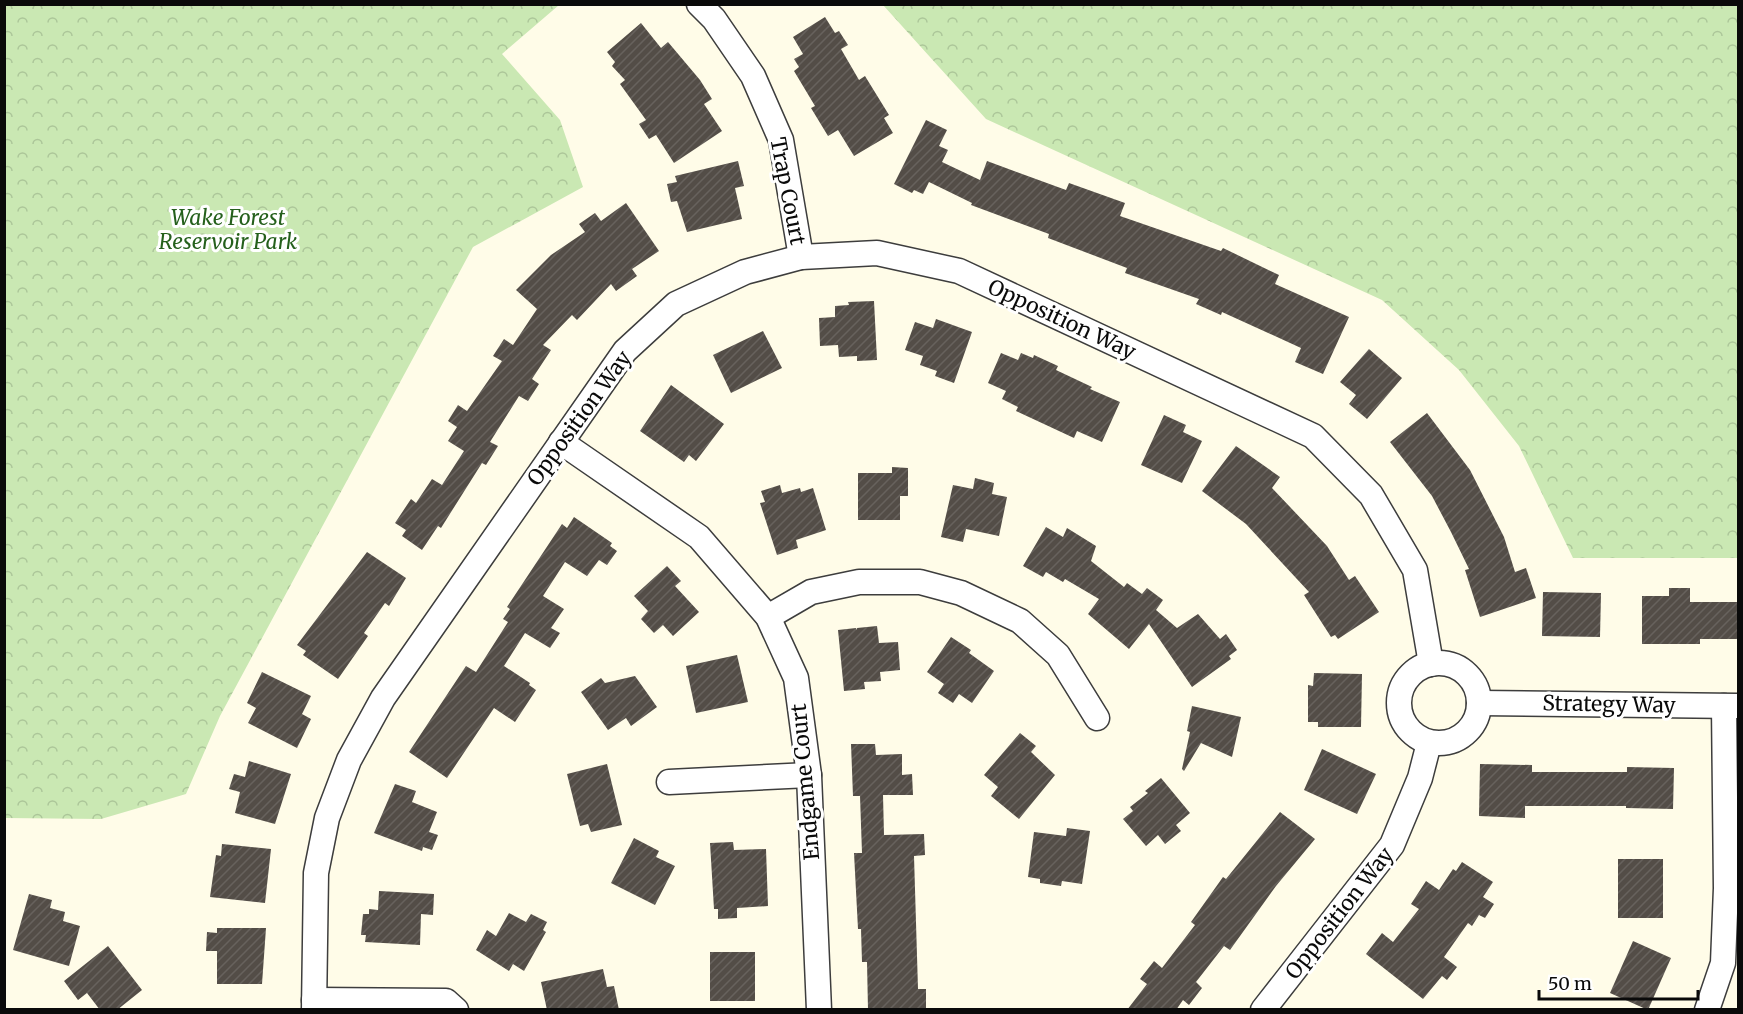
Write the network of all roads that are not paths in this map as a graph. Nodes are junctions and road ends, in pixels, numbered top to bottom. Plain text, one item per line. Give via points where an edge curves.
1 (699, 4) edge
2 (801, 257) junction
3 (561, 442) junction
4 (768, 617) junction
5 (1431, 663) junction
6 (1479, 703) junction
7 (1731, 706) edge
8 (1097, 718) dead end
9 (1429, 743) junction
10 (809, 775) junction
11 (669, 782) dead end
12 (314, 1005) edge
13 (456, 1010) edge
14 (819, 1010) edge
15 (1263, 1010) edge
16 (1707, 1010) edge

1 - 2 street, Trap Court via 753,76 781,140
2 - 3 street, Opposition Way via 745,272 676,304 625,351
2 - 5 street, Opposition Way via 877,253 959,271 1313,436 1371,495 1415,570
3 - 4 street, Endgame Court via 699,537
3 - 12 street, Opposition Way via 383,698 349,759 327,818 316,873
4 - 8 street via 811,592 859,582 920,582 961,593 1020,621 1058,655
4 - 10 street, Endgame Court via 796,678
5 - 6 street via 1443,663 1465,672 1473,681
5 - 9 street via 1409,676 1398,700 1404,725
6 - 7 street, Strategy Way
6 - 9 street via 1471,728 1462,736 1450,742
7 - 16 street via 1723,963
9 - 15 street, Opposition Way via 1420,778 1392,844
10 - 11 street
10 - 14 street, Endgame Court
12 - 13 street via 446,1001

